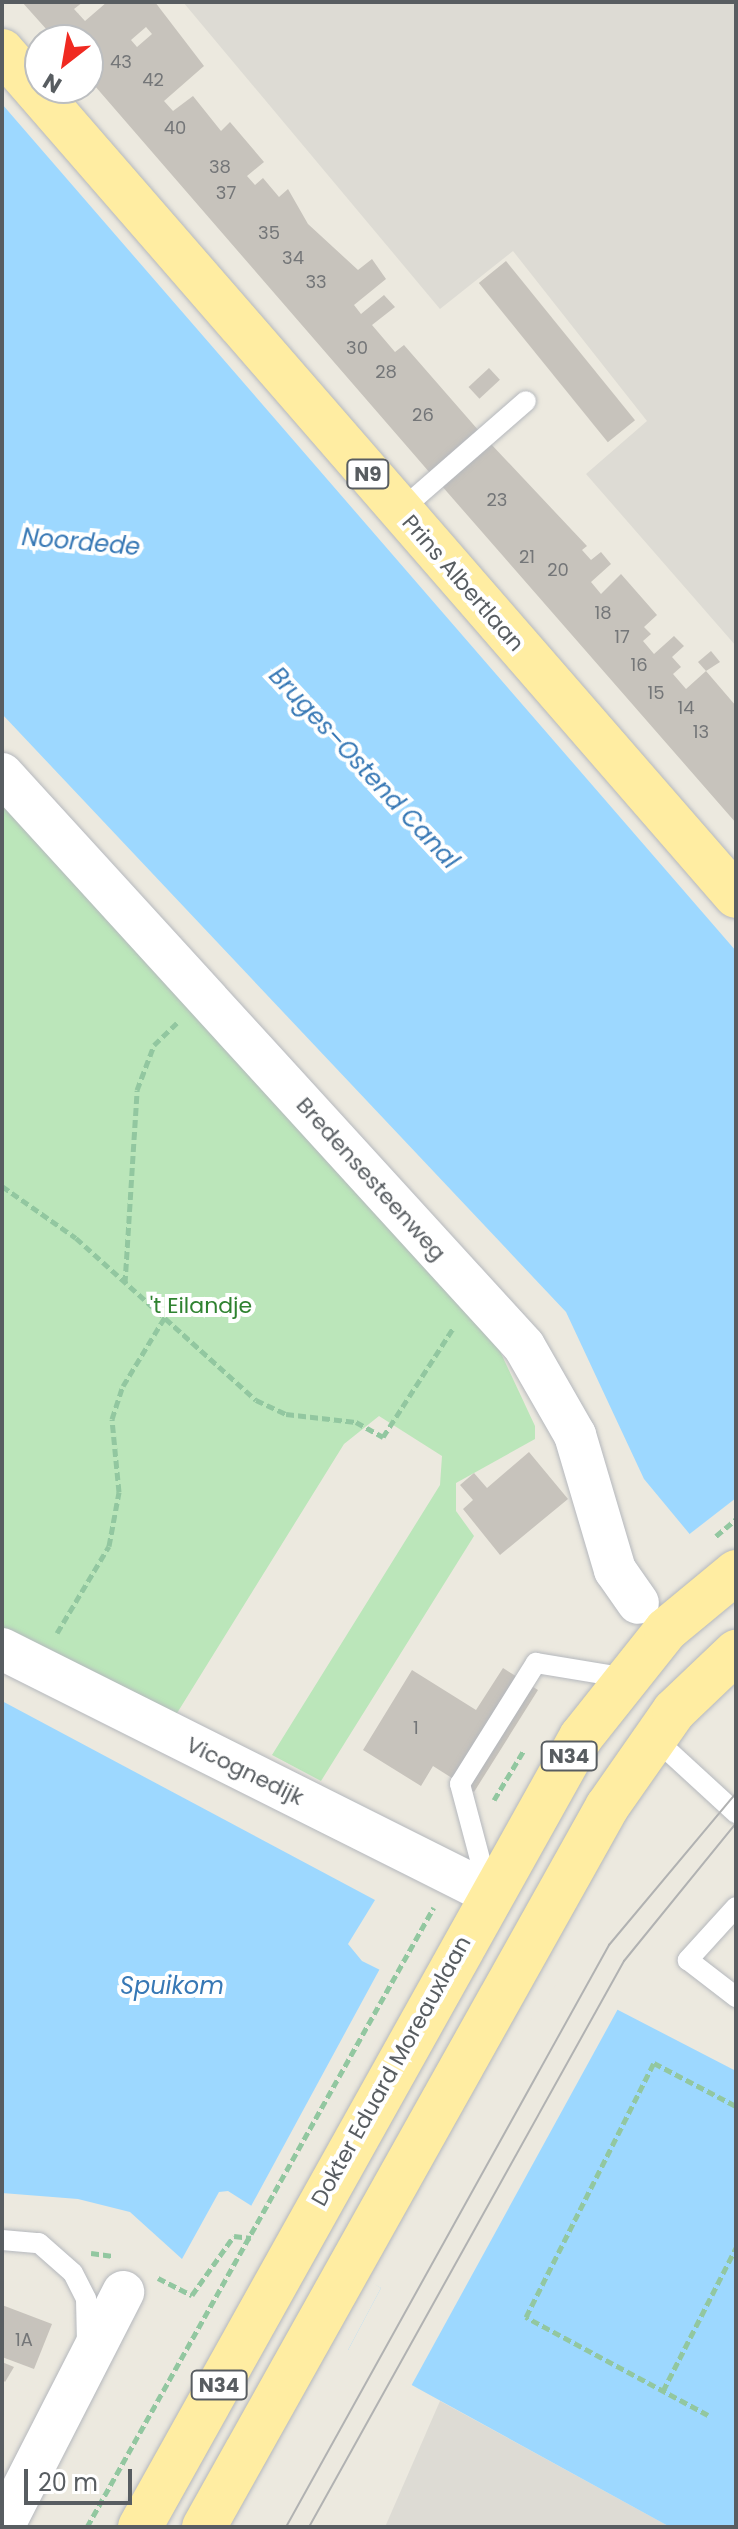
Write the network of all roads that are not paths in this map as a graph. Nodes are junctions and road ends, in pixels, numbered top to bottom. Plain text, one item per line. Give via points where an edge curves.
1 (2, 51) edge
2 (526, 401) dead end
3 (400, 511) junction
4 (2, 774) edge
5 (736, 896) edge
6 (729, 1578) edge
7 (652, 1617) junction
8 (736, 1652) edge
9 (18, 1658) edge
10 (627, 1678) junction
11 (653, 1737) junction
12 (736, 1813) edge
13 (471, 1883) junction
14 (736, 1907) edge
15 (736, 1997) edge
16 (2, 2240) edge
17 (137, 2283) road end
18 (83, 2371) junction
19 (3, 2527) edge
20 (140, 2527) edge
21 (204, 2527) edge

1 - 3 main road, Prins Albertlaan / N9
2 - 3 lane
3 - 5 main road, Prins Albertlaan / N9
4 - 7 street, Bredensesteenweg via 524,1346 575,1435 615,1570
6 - 7 main road, N34
7 - 10 main road, Dokter Eduard Moreauxlaan / N34
8 - 11 main road, N34
9 - 13 street, Vicognedijk
10 - 13 main road, Dokter Eduard Moreauxlaan / N34
10 - 13 lane via 536,1663 460,1784
11 - 12 lane
11 - 21 main road, N34 via 489,2016
13 - 20 main road, Dokter Eduard Moreauxlaan / N34 via 418,1977 297,2242
14 - 15 lane via 688,1960
16 - 18 lane via 39,2243 73,2273 89,2326
17 - 18 street
18 - 19 street

